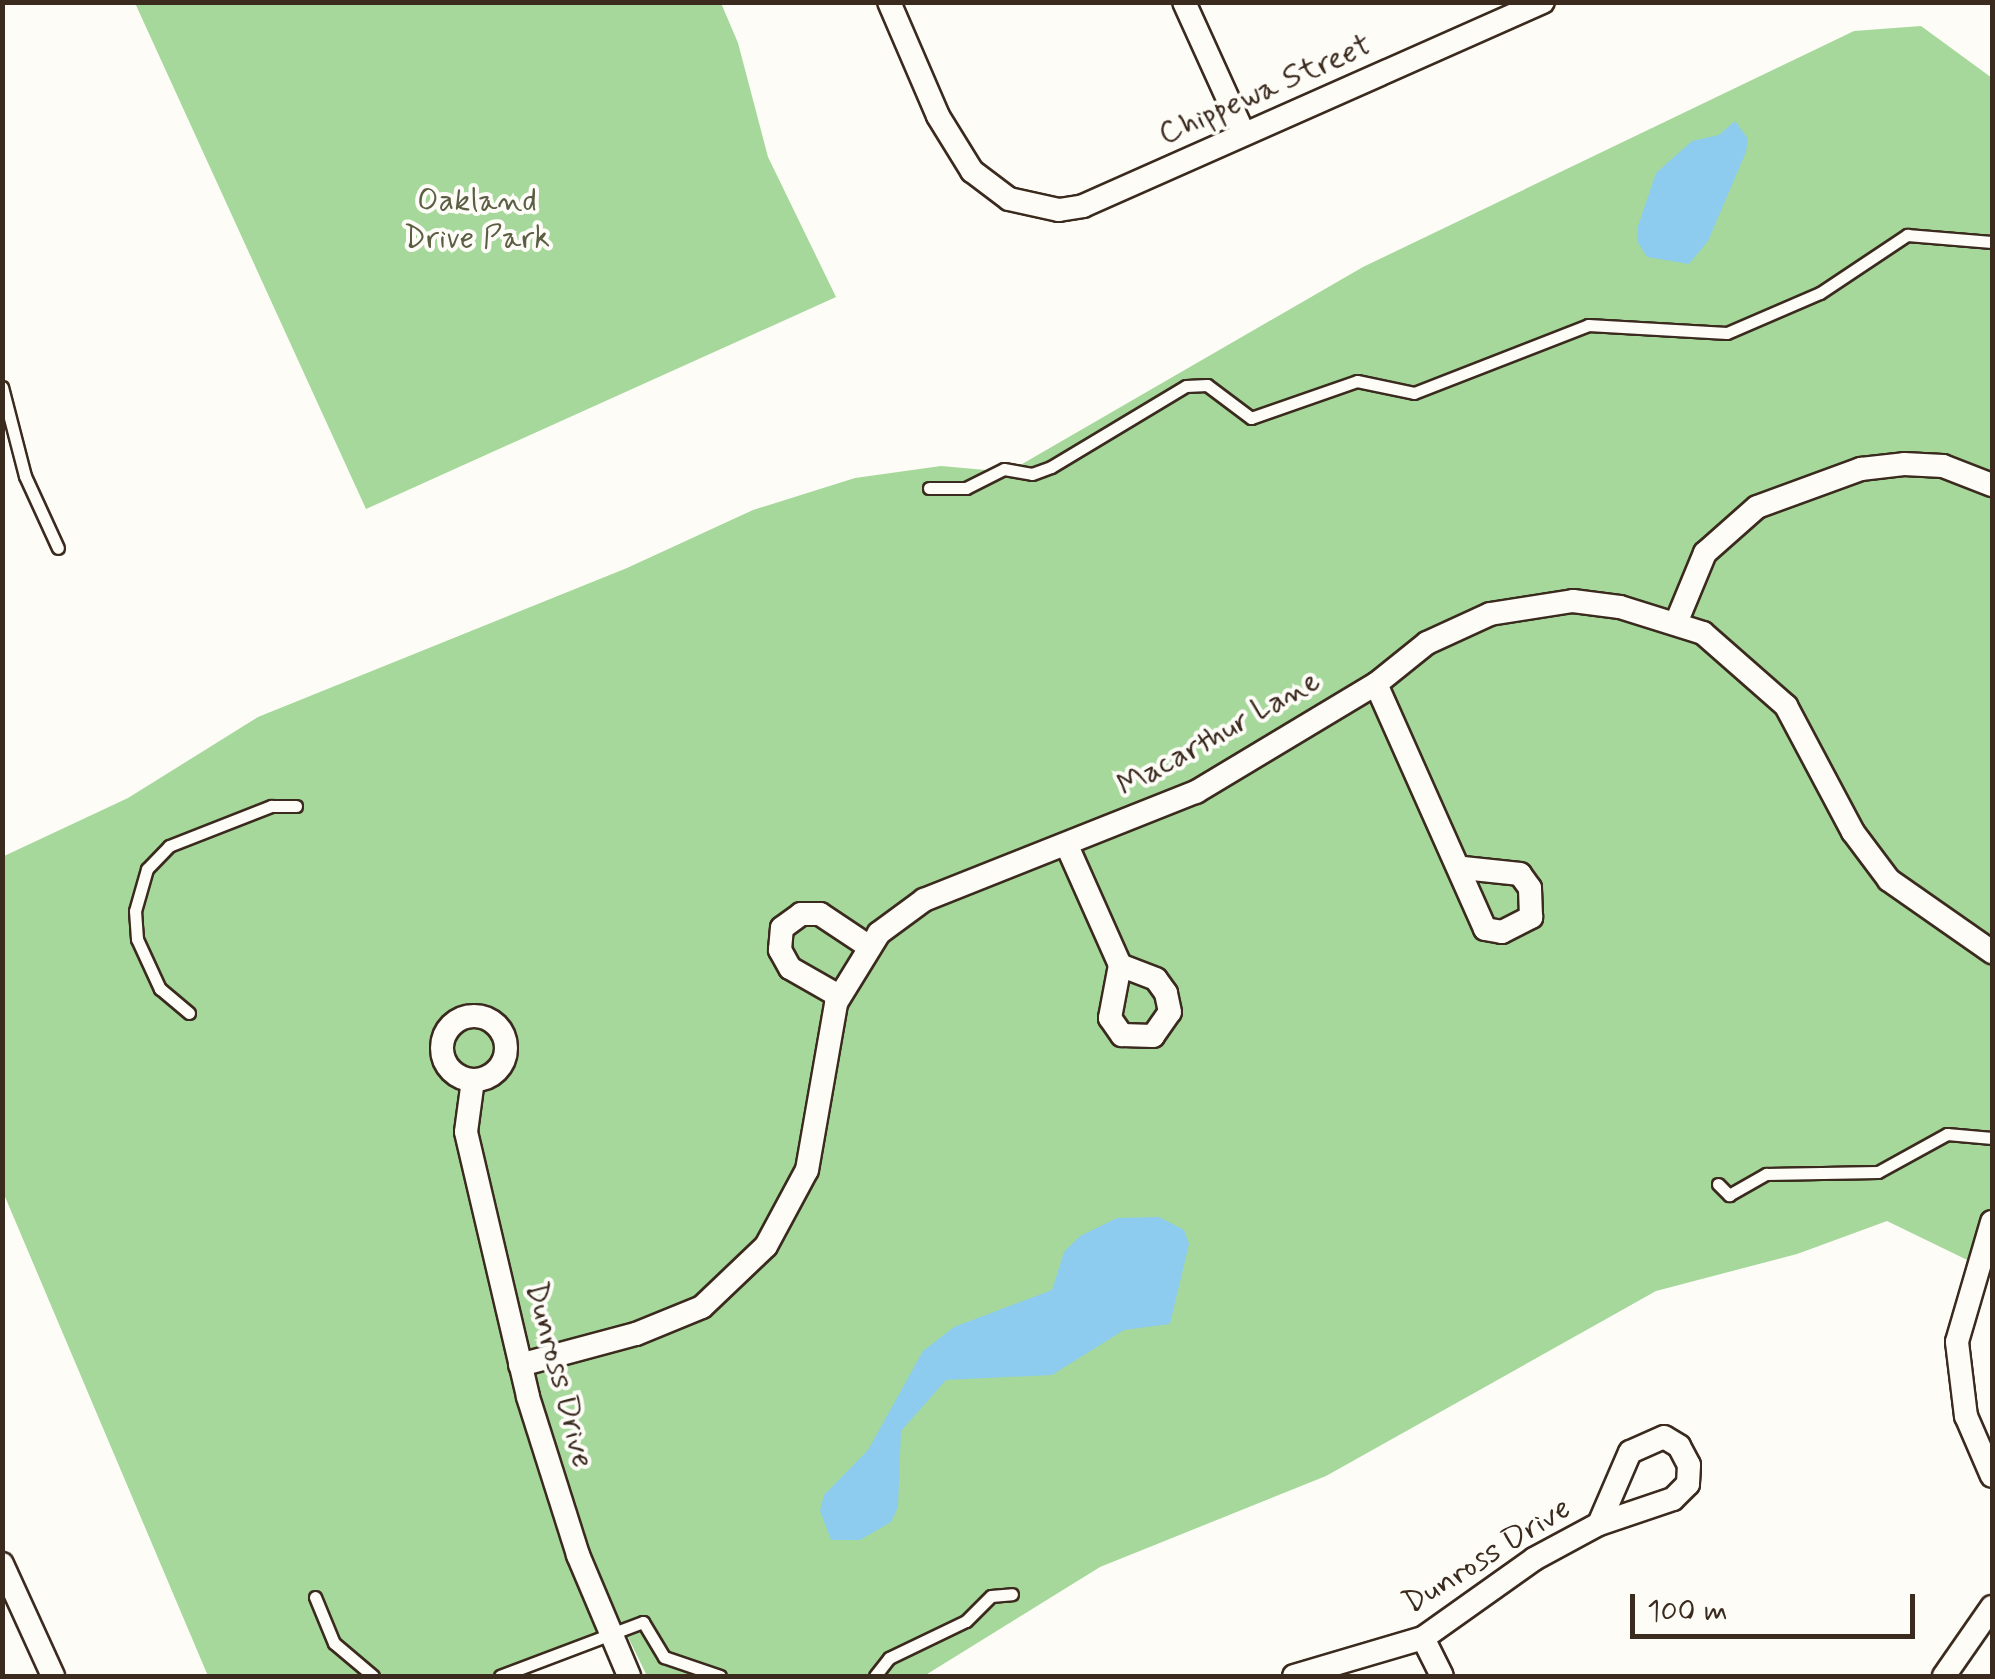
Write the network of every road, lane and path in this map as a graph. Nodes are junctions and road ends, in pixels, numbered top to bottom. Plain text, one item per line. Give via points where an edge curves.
1 (888, 2) edge
2 (1184, 2) edge
3 (1543, 2) edge
4 (1244, 134) junction
5 (1992, 242) edge
6 (2, 387) edge
7 (1992, 485) edge
8 (928, 488) dead end
9 (58, 548) dead end
10 (1676, 623) junction
11 (1376, 684) junction
12 (296, 806) dead end
13 (1068, 848) junction
14 (1463, 868) dead end
15 (868, 946) junction
16 (1992, 952) edge
17 (1120, 965) dead end
18 (839, 996) junction
19 (189, 1013) dead end
20 (472, 1080) dead end
21 (1992, 1138) edge
22 (1718, 1184) dead end
23 (1992, 1222) edge
24 (520, 1365) junction
25 (1992, 1476) edge
26 (1599, 1524) dead end
27 (2, 1564) edge
28 (1012, 1594) dead end
29 (314, 1596) dead end
30 (1992, 1607) edge
31 (24, 1614) junction
32 (2, 1624) edge
33 (610, 1632) junction
34 (1422, 1638) junction
35 (52, 1676) edge
36 (373, 1676) edge
37 (500, 1676) edge
38 (629, 1676) edge
39 (720, 1676) edge
40 (875, 1676) edge
41 (1294, 1676) edge
42 (1442, 1676) edge
43 (1944, 1676) edge

1 - 4 street, Chippewa Street via 955,148 972,171 1009,199 1060,210 1083,206
2 - 4 street
3 - 4 street, Chippewa Street
5 - 8 lane via 1908,235 1820,293 1727,332 1588,325 1414,393 1357,381 1251,418 1207,386 1186,386 1051,467 1032,474 1004,469 966,488
6 - 9 lane via 25,476
7 - 10 street via 1944,466 1904,464 1861,469 1757,507 1705,552
10 - 11 street, Macarthur Lane via 1573,600 1527,606 1459,626
10 - 16 street, Macarthur Lane via 1724,648 1786,706 1853,832 1888,880
11 - 13 street, Macarthur Lane via 1196,792
11 - 14 street
12 - 19 lane via 272,806 169,846 147,869 136,911 138,939 160,988
13 - 15 street, Macarthur Lane via 924,900
13 - 17 street
15 - 18 street, Macarthur Lane
15 - 18 street via 820,914 801,914 782,928 780,950 790,968
18 - 24 street, Macarthur Lane via 808,1170 766,1246 702,1308 636,1334
20 - 24 street, Dunross Drive via 466,1132
21 - 22 lane via 1947,1134 1878,1172 1766,1174 1729,1195
23 - 25 street via 1957,1342 1966,1416
24 - 33 street, Dunross Drive via 543,1453
26 - 34 street, Dunross Drive via 1534,1559
27 - 31 street
28 - 40 lane via 991,1596 966,1620 888,1658
29 - 36 lane via 334,1644
30 - 43 street
31 - 32 street
31 - 35 street
33 - 37 lane
33 - 38 street, Dunross Drive
33 - 39 lane via 644,1622 664,1658
34 - 41 street, Dunross Drive
34 - 42 street

